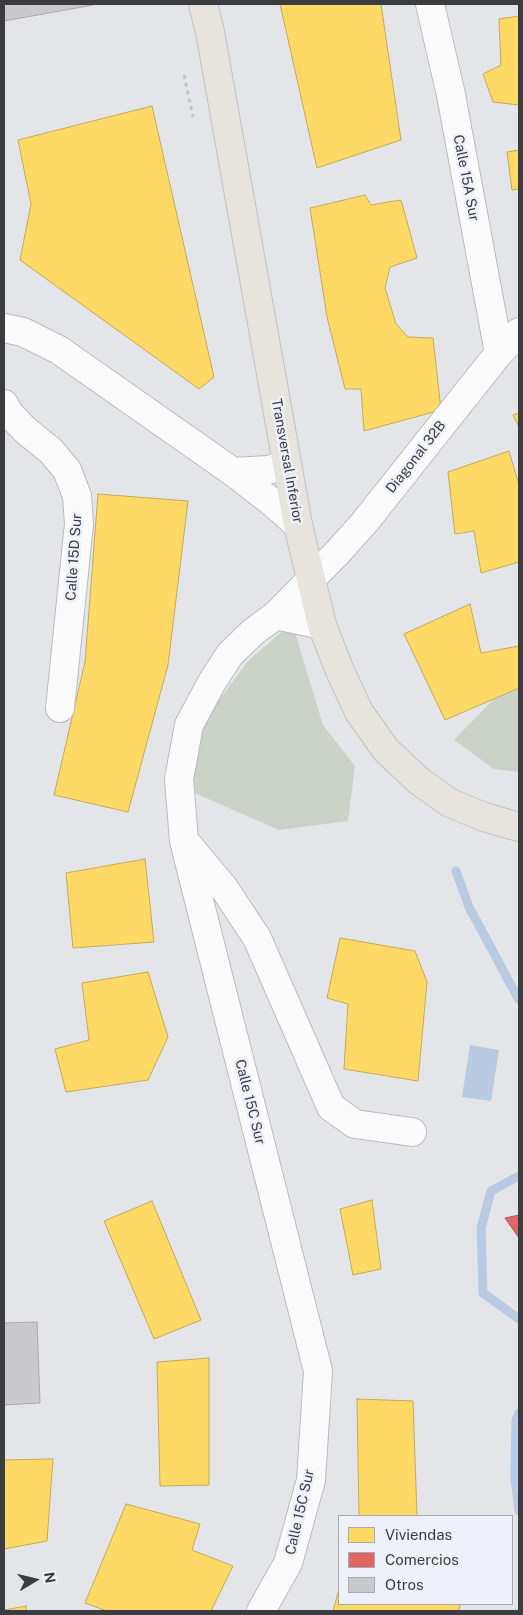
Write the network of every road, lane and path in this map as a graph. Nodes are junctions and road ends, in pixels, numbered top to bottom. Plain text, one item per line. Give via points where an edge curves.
1 (203, 4) edge
2 (430, 4) edge
3 (184, 75) dead end
4 (194, 120) dead end
5 (4, 328) edge
6 (519, 332) edge
7 (499, 353) junction
8 (4, 404) edge
9 (287, 464) junction
10 (233, 472) junction
11 (298, 525) junction
12 (310, 580) junction
13 (276, 615) junction
14 (322, 625) junction
15 (60, 708) dead end
16 (519, 827) edge
17 (184, 841) junction
18 (412, 1132) dead end
19 (260, 1611) edge

1 - 9 main road, Transversal Inferior
2 - 7 street, Calle 15A Sur via 451,95
3 - 4 path
5 - 10 street via 23,332 59,350
6 - 7 street, Diagonal 32B
7 - 12 street, Diagonal 32B via 364,523
8 - 15 street, Calle 15D Sur via 25,430 50,450 67,470 77,496 79,524
9 - 10 street via 268,470
9 - 11 main road, Transversal Inferior
10 - 11 street
11 - 12 main road, Transversal Inferior
12 - 13 street, Calle 15C Sur
12 - 14 main road, Transversal Inferior
13 - 14 street
13 - 17 street, Calle 15C Sur via 230,654 189,725 179,779
14 - 16 main road, Transversal Inferior via 359,712 386,750 419,781 450,803
17 - 18 street via 224,888 257,938 331,1107 355,1124
17 - 19 street, Calle 15C Sur via 318,1370 311,1480 288,1563

